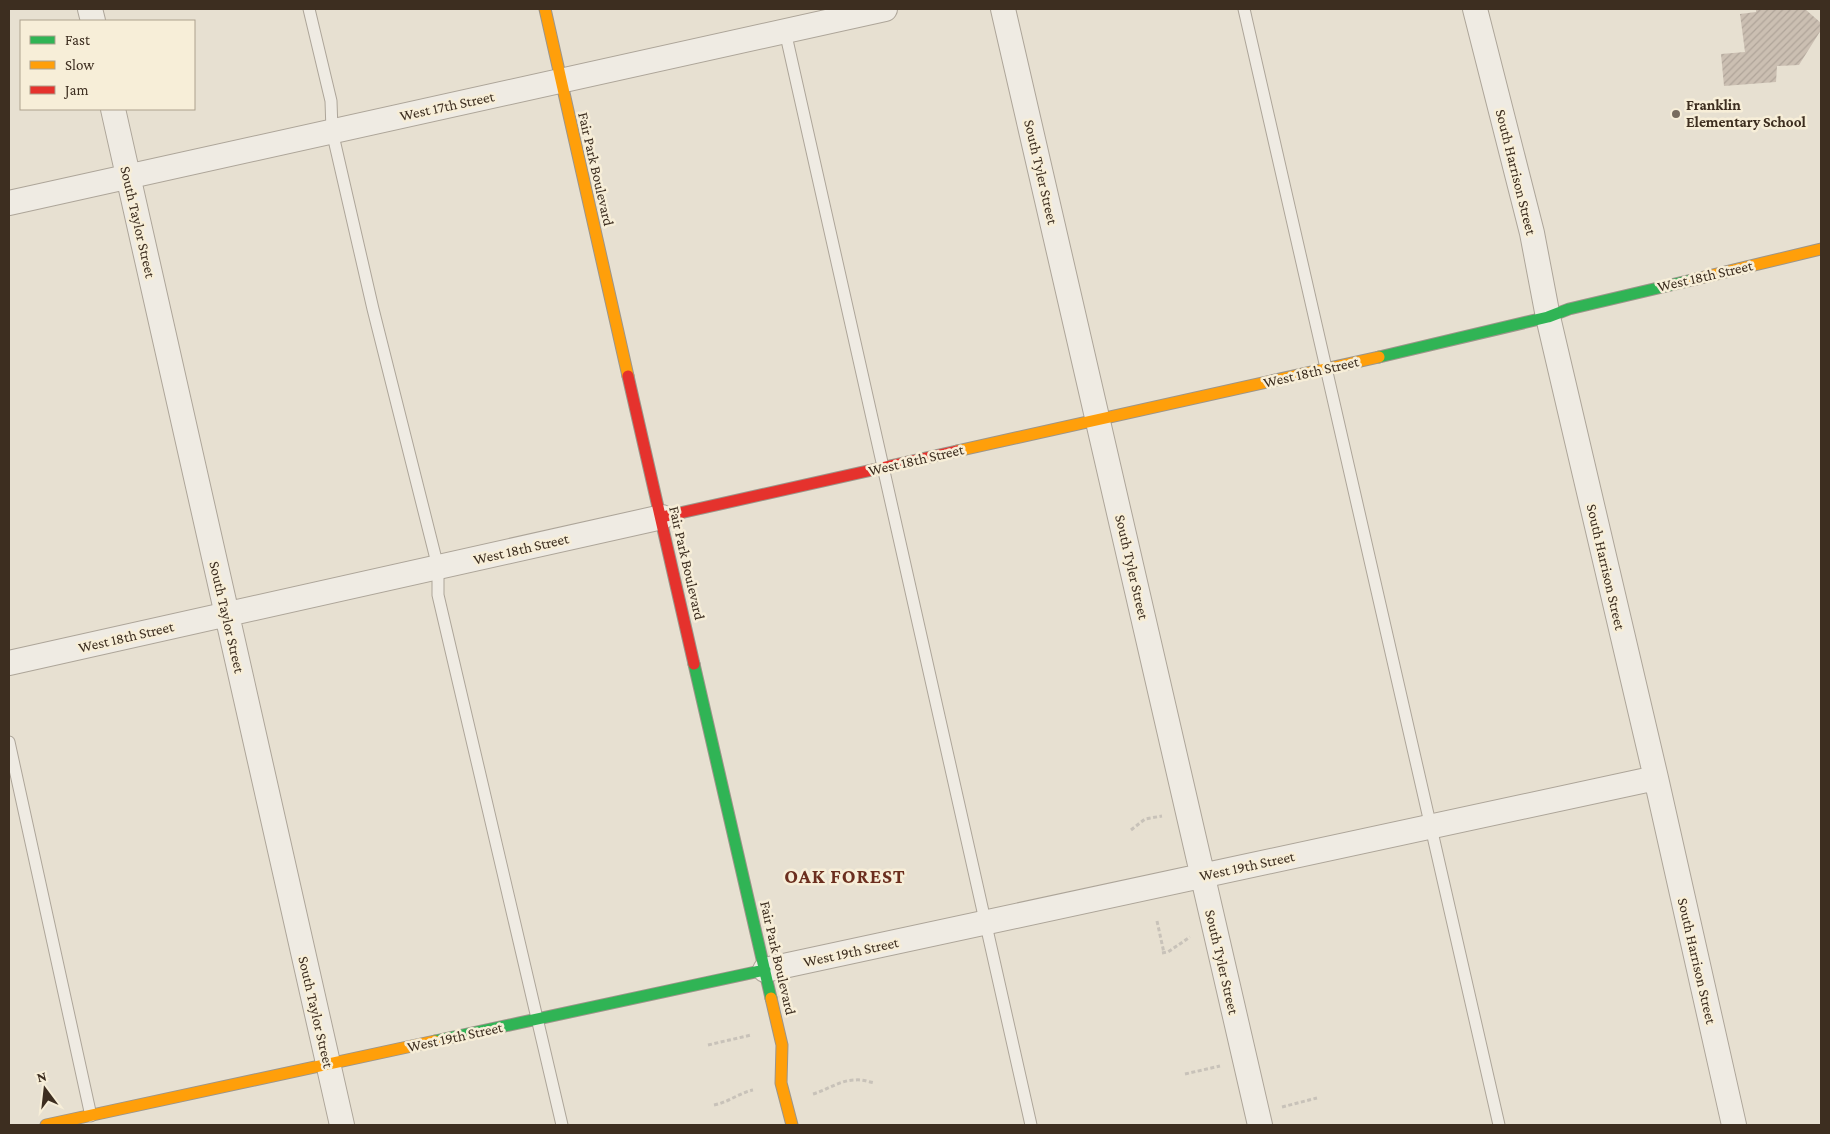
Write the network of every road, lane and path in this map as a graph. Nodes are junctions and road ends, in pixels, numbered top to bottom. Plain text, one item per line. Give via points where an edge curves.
1 (310, 9) edge
2 (544, 9) edge
3 (885, 9) edge
4 (1003, 9) edge
5 (1244, 9) edge
6 (1476, 9) edge
7 (785, 31) junction
8 (561, 81) junction
9 (113, 110) edge
10 (332, 131) junction
11 (128, 177) junction
12 (9, 203) edge
13 (1821, 249) edge
14 (1548, 317) junction
15 (1327, 369) junction
16 (1098, 420) junction
17 (882, 468) junction
18 (662, 518) junction
19 (438, 567) junction
20 (227, 614) junction
21 (9, 663) edge
22 (9, 742) edge
23 (1656, 778) junction
24 (1187, 810) junction
25 (1432, 826) junction
26 (1131, 830) dead end
27 (1202, 876) junction
28 (1157, 921) dead end
29 (986, 923) junction
30 (1164, 953) dead end
31 (765, 970) junction
32 (537, 1019) junction
33 (778, 1028) junction
34 (708, 1045) dead end
35 (1245, 1061) junction
36 (328, 1064) junction
37 (1185, 1074) dead end
38 (781, 1083) junction
39 (875, 1083) dead end
40 (1317, 1098) dead end
41 (786, 1100) junction
42 (714, 1105) dead end
43 (1259, 1119) edge
44 (92, 1120) edge
45 (46, 1125) edge
46 (342, 1125) edge
47 (562, 1125) edge
48 (792, 1125) edge
49 (1031, 1125) edge
50 (1499, 1125) edge
51 (1734, 1125) edge

1 - 10 lane via 330,101
2 - 8 street, Fair Park Boulevard
3 - 7 street, West 17th Street
4 - 16 street, South Tyler Street
5 - 15 lane
6 - 14 street, South Harrison Street via 1532,233
7 - 8 street, West 17th Street
7 - 17 lane
8 - 10 street, West 17th Street
8 - 18 street, Fair Park Boulevard
9 - 11 street, South Taylor Street
10 - 11 street, West 17th Street
10 - 19 lane
11 - 12 street, West 17th Street
11 - 20 street, South Taylor Street
13 - 14 street, West 18th Street via 1569,309
14 - 15 street, West 18th Street
14 - 23 street, South Harrison Street
15 - 16 street, West 18th Street
15 - 25 lane
16 - 17 street, West 18th Street
16 - 24 street, South Tyler Street
17 - 18 street, West 18th Street
17 - 29 lane
18 - 19 street, West 18th Street
18 - 31 street, Fair Park Boulevard
19 - 20 street, West 18th Street
19 - 32 lane via 438,594
20 - 21 street, West 18th Street
20 - 36 street, South Taylor Street
22 - 44 lane
23 - 25 street, West 19th Street
23 - 51 street, South Harrison Street
24 - 26 path via 1145,819
24 - 27 street, South Tyler Street
25 - 27 street, West 19th Street
25 - 50 lane
27 - 29 street, West 19th Street
27 - 35 street, South Tyler Street
28 - 30 path
29 - 31 street, West 19th Street
29 - 49 lane
31 - 32 street, West 19th Street
31 - 33 street, Fair Park Boulevard
32 - 36 street, West 19th Street
32 - 47 lane
33 - 34 path
33 - 38 street, Fair Park Boulevard via 782,1045
35 - 37 path
35 - 43 street, South Tyler Street
36 - 44 street, West 19th Street
36 - 46 street, South Taylor Street
38 - 41 street, Fair Park Boulevard
38 - 42 path via 743,1092 726,1103
39 - 41 path via 842,1082 821,1092
40 - 43 path
41 - 48 street, Fair Park Boulevard
44 - 45 street, West 19th Street

